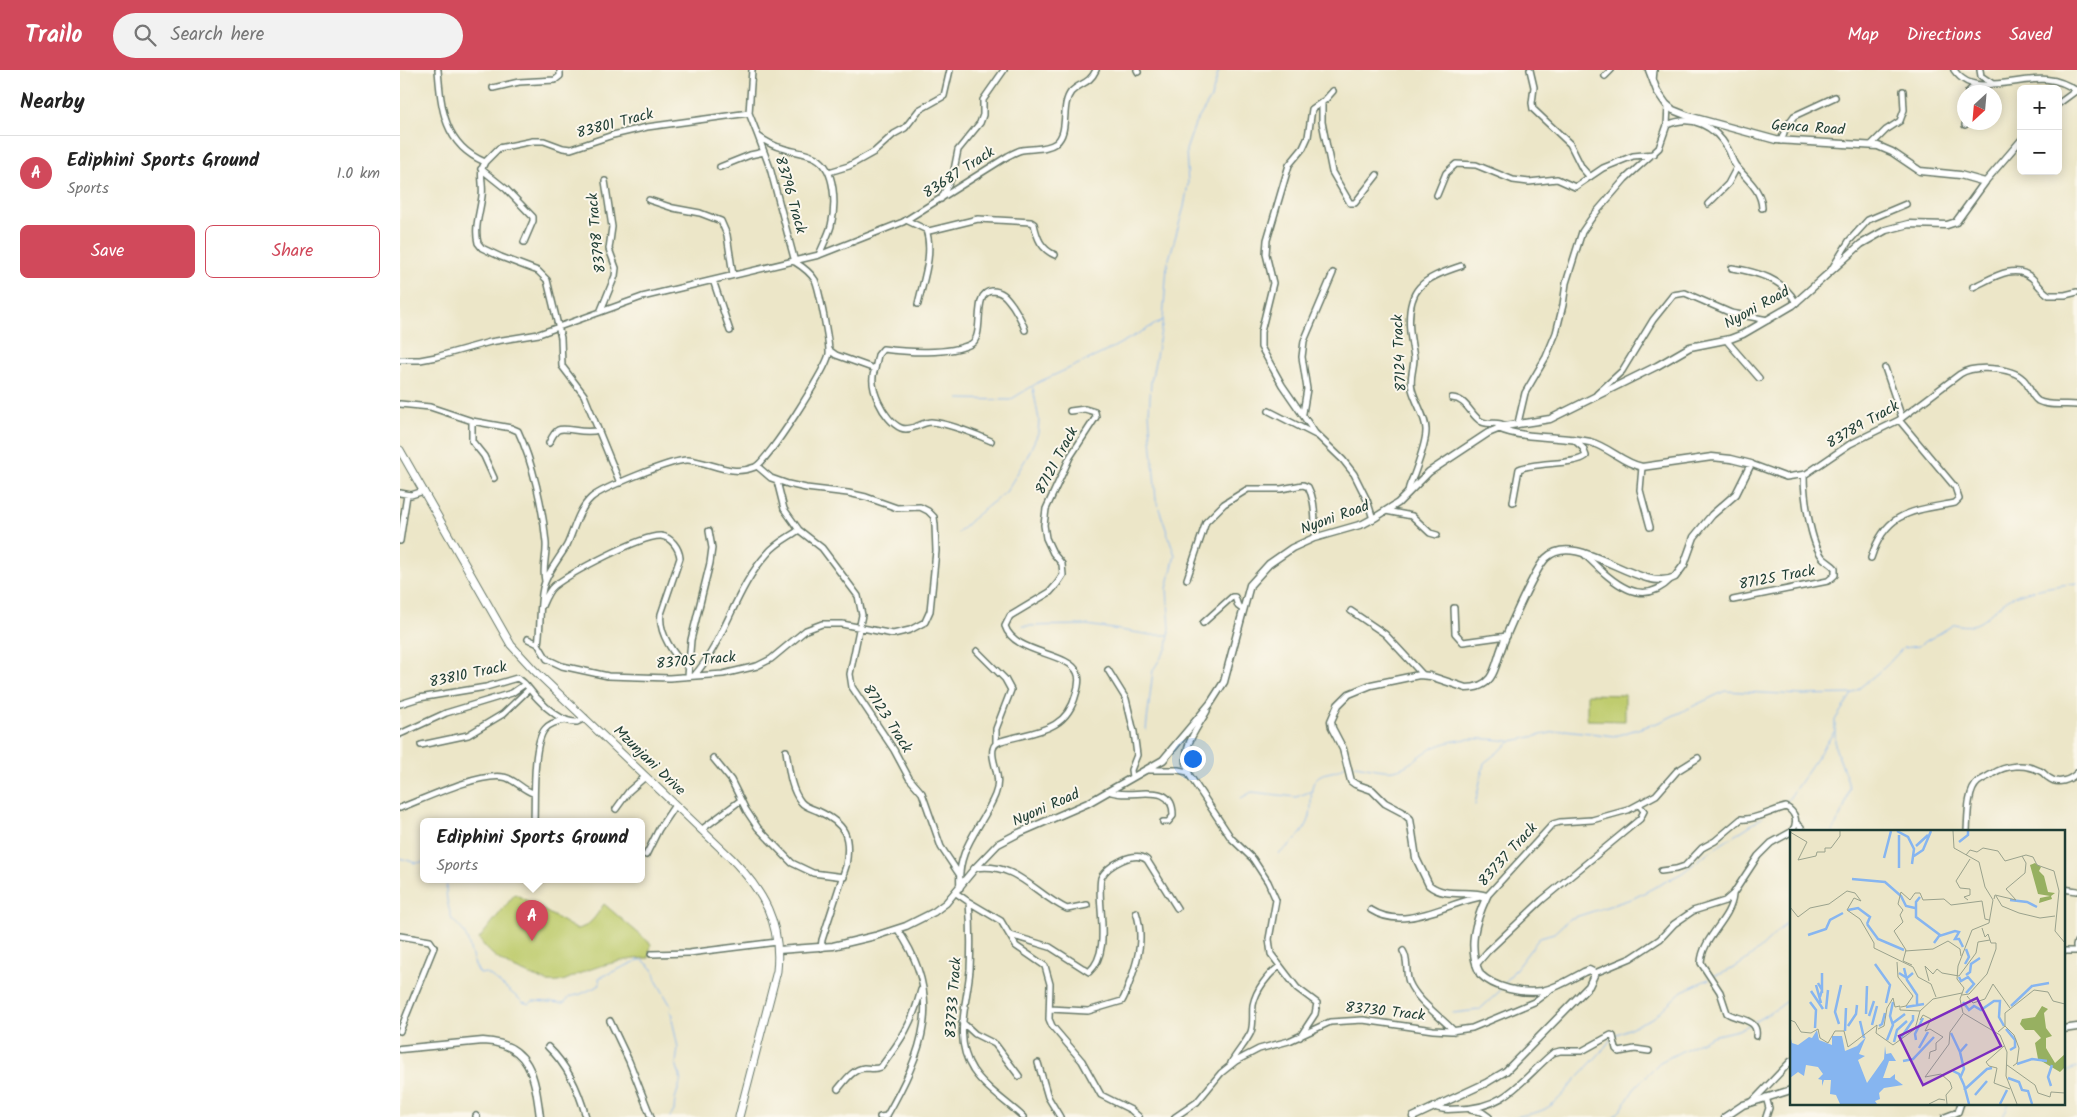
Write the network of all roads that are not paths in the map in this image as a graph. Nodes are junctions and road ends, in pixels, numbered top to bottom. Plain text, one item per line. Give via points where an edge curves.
1 (438, 70) edge
2 (560, 70) edge
3 (752, 70) edge
4 (950, 70) edge
5 (1004, 70) edge
6 (1096, 70) edge
7 (1530, 70) edge
8 (1611, 70) edge
9 (1649, 70) edge
10 (1654, 70) edge
11 (1954, 70) edge
12 (1980, 70) edge
13 (1605, 76) dead end
14 (1653, 81) junction
15 (1993, 84) junction
16 (1977, 85) joint
17 (493, 88) dead end
18 (1333, 91) dead end
19 (1903, 91) dead end
20 (2077, 91) edge
21 (1835, 97) dead end
22 (2062, 101) edge
23 (1322, 102) junction
24 (1668, 106) junction
25 (749, 113) junction
26 (1667, 125) junction
27 (758, 136) junction
28 (1781, 141) junction
29 (1871, 145) junction
30 (2017, 145) edge
31 (764, 152) junction
32 (1655, 154) junction
33 (485, 162) junction
34 (720, 167) dead end
35 (1737, 167) junction
36 (481, 169) junction
37 (829, 172) junction
38 (1377, 175) dead end
39 (1590, 177) junction
40 (605, 181) dead end
41 (1985, 182) junction
42 (1437, 194) dead end
43 (941, 199) junction
44 (650, 200) dead end
45 (1708, 204) dead end
46 (1906, 204) dead end
47 (1762, 208) dead end
48 (906, 220) junction
49 (926, 230) junction
50 (524, 242) dead end
51 (819, 255) junction
52 (1055, 255) dead end
53 (795, 262) junction
54 (1461, 266) dead end
55 (1732, 268) dead end
56 (1830, 272) junction
57 (1334, 273) dead end
58 (733, 275) junction
59 (713, 280) junction
60 (1973, 287) dead end
61 (2077, 292) edge
62 (1796, 302) junction
63 (918, 304) dead end
64 (601, 311) junction
65 (1768, 320) junction
66 (558, 328) junction
67 (1025, 330) dead end
68 (730, 331) dead end
69 (1726, 340) junction
70 (829, 350) junction
71 (400, 360) edge
72 (875, 368) junction
73 (1885, 368) dead end
74 (1759, 378) dead end
75 (1597, 395) junction
76 (1452, 398) dead end
77 (400, 404) edge
78 (2077, 405) edge
79 (1269, 410) dead end
80 (1070, 411) dead end
81 (1302, 414) junction
82 (1901, 419) junction
83 (472, 421) junction
84 (1518, 423) junction
85 (1505, 426) junction
86 (1498, 428) junction
87 (598, 430) junction
88 (1318, 436) junction
89 (1573, 439) junction
90 (991, 441) dead end
91 (549, 443) dead end
92 (400, 450) edge
93 (1751, 464) junction
94 (757, 466) junction
95 (1642, 466) junction
96 (1804, 475) junction
97 (494, 478) dead end
98 (777, 481) junction
99 (620, 483) junction
100 (424, 492) junction
101 (400, 493) edge
102 (1408, 493) junction
103 (407, 496) junction
104 (1513, 502) dead end
105 (1386, 511) junction
106 (1374, 519) junction
107 (1650, 527) dead end
108 (799, 530) junction
109 (708, 532) dead end
110 (1437, 535) dead end
111 (1317, 537) junction
112 (400, 541) edge
113 (1582, 553) junction
114 (1871, 558) dead end
115 (1187, 579) dead end
116 (1671, 579) junction
117 (546, 582) junction
118 (1733, 600) dead end
119 (541, 608) junction
120 (1454, 608) dead end
121 (1242, 609) junction
122 (1351, 611) dead end
123 (1203, 623) dead end
124 (859, 628) junction
125 (1507, 636) junction
126 (528, 639) dead end
127 (538, 644) junction
128 (977, 651) dead end
129 (688, 667) junction
130 (1108, 670) dead end
131 (1423, 675) junction
132 (691, 676) junction
133 (527, 686) junction
134 (400, 704) edge
135 (1210, 704) junction
136 (584, 718) junction
137 (567, 720) junction
138 (400, 734) edge
139 (996, 744) junction
140 (421, 745) dead end
141 (786, 750) dead end
142 (713, 758) dead end
143 (1698, 758) dead end
144 (1146, 770) junction
145 (1188, 772) junction
146 (2077, 773) edge
147 (646, 776) junction
148 (1132, 777) junction
149 (1109, 791) junction
150 (533, 793) junction
151 (741, 800) junction
152 (675, 805) junction
153 (1640, 805) junction
154 (400, 808) edge
155 (616, 809) dead end
156 (534, 818) edge
157 (1163, 822) dead end
158 (1796, 823) junction
159 (701, 830) junction
160 (1792, 830) edge
161 (1802, 830) edge
162 (1967, 830) edge
163 (1790, 832) edge
164 (646, 855) dead end
165 (975, 868) junction
166 (1661, 871) dead end
167 (959, 874) junction
168 (844, 877) junction
169 (2064, 889) edge
170 (958, 891) junction
171 (2077, 891) edge
172 (1733, 894) junction
173 (1486, 898) junction
174 (969, 902) junction
175 (1088, 905) dead end
176 (1176, 908) dead end
177 (1371, 910) dead end
178 (1136, 912) dead end
179 (898, 930) junction
180 (1010, 935) junction
181 (400, 936) edge
182 (777, 942) junction
183 (2077, 942) edge
184 (821, 948) junction
185 (778, 950) junction
186 (1403, 951) dead end
187 (2077, 951) edge
188 (2064, 952) edge
189 (651, 954) dead end
190 (1476, 965) junction
191 (1280, 966) junction
192 (1595, 973) junction
193 (922, 987) junction
194 (1541, 994) junction
195 (1050, 1009) junction
196 (610, 1021) dead end
197 (962, 1022) junction
198 (2077, 1027) edge
199 (2064, 1029) edge
200 (400, 1031) edge
201 (1454, 1031) junction
202 (1756, 1036) dead end
203 (1299, 1037) junction
204 (548, 1047) dead end
205 (400, 1049) edge
206 (1649, 1050) dead end
207 (1790, 1062) edge
208 (1038, 1063) dead end
209 (1230, 1065) junction
210 (1019, 1076) dead end
211 (838, 1089) dead end
212 (1790, 1090) edge
213 (1766, 1097) junction
214 (1753, 1101) junction
215 (1961, 1104) edge
216 (1435, 1107) junction
217 (1468, 1109) junction
218 (887, 1116) edge
219 (540, 1117) edge
220 (586, 1117) edge
221 (651, 1117) edge
222 (739, 1117) edge
223 (880, 1117) edge
224 (1024, 1117) edge
225 (1060, 1117) edge
226 (1139, 1117) edge
227 (1175, 1117) edge
228 (1414, 1117) edge
229 (1489, 1117) edge
230 (1725, 1117) edge
231 (1766, 1117) edge
232 (1945, 1117) edge

1 - 33 street via 445,122 468,152
2 - 17 street via 560,76 555,80 519,82
3 - 25 street
4 - 37 street via 944,96 919,110 905,128 866,158
5 - 43 street via 983,100 980,122 958,150 953,175
6 - 43 street, 83687 Track via 1090,81 1071,93 1062,134 1056,143 1008,156
7 - 39 street via 1534,87 1533,109 1570,144
8 - 13 street
9 - 14 street
10 - 14 street
11 - 16 street via 1963,80
12 - 15 street via 1981,76
14 - 24 street
15 - 16 street
15 - 20 street via 2025,77 2047,77 2066,82
18 - 23 street
19 - 29 street via 1904,110 1900,122
20 - 22 street
21 - 28 street via 1794,116
23 - 38 street via 1322,127 1332,172 1350,202 1355,203
23 - 81 street via 1312,108 1306,142 1289,165 1266,246 1273,283 1261,332 1261,347
24 - 26 street
24 - 28 street, Genca Road via 1717,125
25 - 27 street, 83796 Track
25 - 33 street, 83801 Track via 647,127 572,149 533,141 499,148
26 - 32 street
26 - 35 street via 1684,120 1706,125 1726,145
27 - 31 street, 83796 Track
27 - 37 street via 777,147 814,157
28 - 29 street, Genca Road
29 - 41 street, Genca Road via 1886,148 1920,171 1960,175
30 - 41 street, Nyoni Road
31 - 34 street
31 - 53 street, 83796 Track
32 - 39 street via 1626,158
32 - 84 street via 1625,179 1582,232 1566,283 1556,333 1525,393
33 - 36 street
35 - 45 street via 1728,184
35 - 47 street via 1759,194
36 - 50 street via 533,217
36 - 66 street via 482,194 476,224 478,243 543,275 550,288
37 - 51 street via 832,222
39 - 42 street via 1574,187 1557,179 1513,180 1476,165 1461,163 1446,173
40 - 64 street, 83798 Track via 612,226 610,253 616,268
41 - 56 street, Nyoni Road via 1956,222 1947,225 1909,224 1886,230 1861,244
43 - 48 street, 83687 Track
44 - 58 street via 721,221 727,235
46 - 56 street via 1868,220 1844,248
48 - 49 street
48 - 51 street, 83687 Track
49 - 52 street via 934,231 978,219 1031,222 1043,247
49 - 63 street via 928,257
51 - 53 street, 83687 Track
53 - 58 street, 83687 Track
53 - 70 street via 810,273 816,283
54 - 102 street, 87124 Track via 1429,279 1412,297 1410,330 1414,359 1411,384 1427,430
55 - 62 street via 1765,275 1790,292
56 - 62 street, Nyoni Road
57 - 81 street via 1304,341 1302,358 1307,389
58 - 59 street, 83687 Track
59 - 64 street, 83687 Track via 642,297
59 - 68 street
60 - 61 street via 2015,271 2028,274 2049,295
62 - 65 street, Nyoni Road
64 - 66 street, 83687 Track
65 - 69 street, Nyoni Road
65 - 75 street via 1731,313 1685,293 1674,295 1653,320 1622,371
66 - 71 street, 83687 Track via 532,336 490,342 436,358
66 - 87 street via 562,366 584,395
67 - 72 street via 1004,295 988,292 981,302 977,337 972,344 920,352 881,349
69 - 74 street
69 - 75 street, Nyoni Road via 1690,347
70 - 72 street
70 - 94 street via 803,402
72 - 90 street via 873,380 882,411 902,428 938,423
73 - 82 street
75 - 84 street, Nyoni Road via 1550,419
76 - 85 street via 1463,402 1481,422
77 - 83 street via 430,407
78 - 82 street, 83789 Track via 2044,403 2035,399 2021,377 1976,368 1962,372
79 - 88 street
80 - 139 street, 87121 Track via 1090,409 1096,417 1070,457 1046,509 1046,538 1062,564 1063,575 1050,592 1010,616 1005,626 1009,635 1020,643 1075,669 1077,691 1071,710 1058,724
81 - 88 street
82 - 96 street, 83789 Track via 1850,444
82 - 114 street via 1955,487 1959,499 1920,508 1902,516 1883,531
83 - 97 street via 472,441 484,456
83 - 117 street via 518,432 543,518 546,545 543,572
84 - 85 street, Nyoni Road
85 - 86 street, Nyoni Road
86 - 89 street via 1523,435
86 - 102 street, Nyoni Road via 1429,472
87 - 91 street via 560,429
87 - 99 street
88 - 106 street via 1354,474
89 - 95 street via 1594,444
89 - 104 street via 1584,448 1586,456 1519,469
92 - 100 main road, Mzunjani Drive
93 - 95 street via 1712,457
93 - 96 street via 1786,477
93 - 116 street via 1736,494 1694,537 1682,570
94 - 98 street, 83705 Track
94 - 99 street via 734,471 681,460
95 - 107 street via 1641,498
96 - 118 street, 87125 Track via 1804,499 1809,520 1820,553 1835,568 1835,575 1828,581
98 - 108 street, 87123 Track via 784,509
98 - 124 street, 83705 Track via 857,495 897,508 920,507 934,517 936,551 927,619 921,625 897,634
99 - 117 street via 586,502
100 - 103 street
100 - 136 main road, Mzunjani Drive via 506,638
101 - 103 street
102 - 105 street, Nyoni Road
103 - 112 street
105 - 106 street, Nyoni Road
105 - 110 street via 1412,516 1430,533
106 - 111 street, Nyoni Road
108 - 124 street, 87123 Track via 822,548 858,596 862,609
108 - 132 street via 774,547 761,561 714,646
109 - 129 street via 712,548 710,563 691,640
111 - 115 street via 1313,500 1307,486 1245,490 1220,507 1206,522
111 - 121 street, Nyoni Road via 1292,548 1258,573
113 - 116 street via 1644,577
113 - 116 street via 1627,590 1649,592
113 - 125 street via 1554,553 1543,561
117 - 119 street
119 - 127 street
119 - 129 street via 555,586 614,551 656,537 668,538 678,549 680,558 660,623 672,648
120 - 125 street via 1455,633 1463,642
121 - 123 street via 1232,597
121 - 135 street, Nyoni Road via 1227,675
122 - 131 street via 1386,634
124 - 132 street, 83705 Track via 836,623 814,626 757,666 730,673
124 - 167 street, 87123 Track via 850,674 852,687 922,794 941,847
125 - 131 street via 1493,674 1483,684 1466,688
126 - 127 street, 83705 Track
127 - 132 street, 83705 Track via 544,656 553,663 597,674
128 - 139 street via 1005,679 1010,690 996,729
129 - 132 street
130 - 148 street via 1126,699 1134,732 1137,755
131 - 173 street via 1355,690 1335,710 1332,728 1353,783 1372,790 1388,806 1410,819 1416,858 1429,885 1445,893 1472,893
133 - 134 street, 83810 Track via 519,678 514,678 486,687
133 - 137 street via 543,704
133 - 138 street via 446,713
133 - 140 street via 503,714 468,735
135 - 144 street, Nyoni Road via 1170,753
135 - 145 street via 1187,746 1185,761
136 - 137 street via 574,723
136 - 147 main road, Mzunjani Drive
137 - 150 street via 552,723 541,735
139 - 167 street via 992,751 998,774 996,794 965,850
141 - 168 street via 791,780 801,802 828,816 844,829 848,854
142 - 151 street via 731,780
143 - 153 street, 83737 Track via 1676,771 1656,796
144 - 145 street
144 - 148 street, Nyoni Road
145 - 191 street via 1231,838 1262,872 1276,900 1270,950
146 - 162 street via 2068,780 2058,781 2026,767 2014,766 1997,771 1978,782 1973,789
147 - 152 main road, Mzunjani Drive
147 - 155 street
148 - 149 street, Nyoni Road
149 - 157 street via 1120,795 1157,793 1166,796 1173,816 1168,822
149 - 165 street, Nyoni Road via 1005,840
150 - 154 street via 509,778 498,776 468,783
150 - 156 street
151 - 159 street
151 - 168 street via 758,828 792,863 806,871
152 - 159 main road, Mzunjani Drive
152 - 164 street
153 - 173 street, 83737 Track via 1611,816 1553,824
153 - 190 street via 1644,811 1640,819 1542,900
158 - 160 street
158 - 161 street
158 - 166 street via 1794,813 1786,807 1750,820 1741,819 1702,848 1685,866
159 - 182 main road, Mzunjani Drive via 758,888 770,914
163 - 172 street via 1758,856
165 - 170 street, Nyoni Road
165 - 175 street via 997,867 1010,871 1067,909
167 - 170 street
168 - 184 street
169 - 171 street
170 - 174 street
170 - 179 street, Nyoni Road via 940,909
172 - 192 street via 1721,903 1685,916 1660,939 1631,958
172 - 202 street via 1701,963 1720,992 1727,1013 1752,1024
173 - 177 street via 1472,898 1411,918 1383,915
173 - 190 street, 83737 Track via 1473,938
174 - 180 street via 996,916
174 - 197 street, 83733 Track via 970,972
176 - 180 street via 1147,860 1135,857 1110,867 1101,878 1103,933 1096,962 1089,972 1050,947
178 - 195 street via 1141,943 1122,1002 1088,1011
179 - 184 street, Nyoni Road
179 - 193 street via 912,951
180 - 195 street via 1016,946 1045,966 1050,984
181 - 200 street via 430,941 434,947
182 - 185 main road, Mzunjani Drive
182 - 189 street via 689,953
183 - 187 street
184 - 185 street, Nyoni Road
185 - 222 main road, Mzunjani Drive via 775,978
186 - 201 street via 1407,976 1413,988
187 - 188 street
190 - 194 street via 1480,974 1495,984
191 - 203 street via 1297,988 1317,1003 1315,1014
191 - 209 street via 1257,994 1250,1034
192 - 194 street via 1589,970
192 - 216 street via 1589,986 1506,1071
193 - 211 street via 913,1020 881,1067 856,1070
193 - 218 street via 925,1014 922,1040
194 - 201 street, 83730 Track via 1479,1026
195 - 226 street via 1052,1026 1082,1061 1101,1095
196 - 221 street
197 - 210 street via 998,1047
197 - 224 street, 83733 Track via 963,1046 972,1069
198 - 199 street
201 - 203 street, 83730 Track via 1363,1020 1336,1020
203 - 209 street, 83730 Track via 1260,1049
204 - 220 street via 566,1069
205 - 219 street via 483,1041 513,1050 525,1060 531,1071
206 - 217 street via 1619,1052 1611,1035 1582,1051 1557,1052 1502,1099
207 - 214 street
208 - 225 street via 1048,1097
209 - 227 street, 83730 Track via 1197,1102
212 - 213 street
213 - 214 street
213 - 231 street via 1769,1108
214 - 230 street
215 - 232 street via 1958,1112
216 - 217 street via 1442,1110
216 - 228 street
217 - 229 street
218 - 223 street

